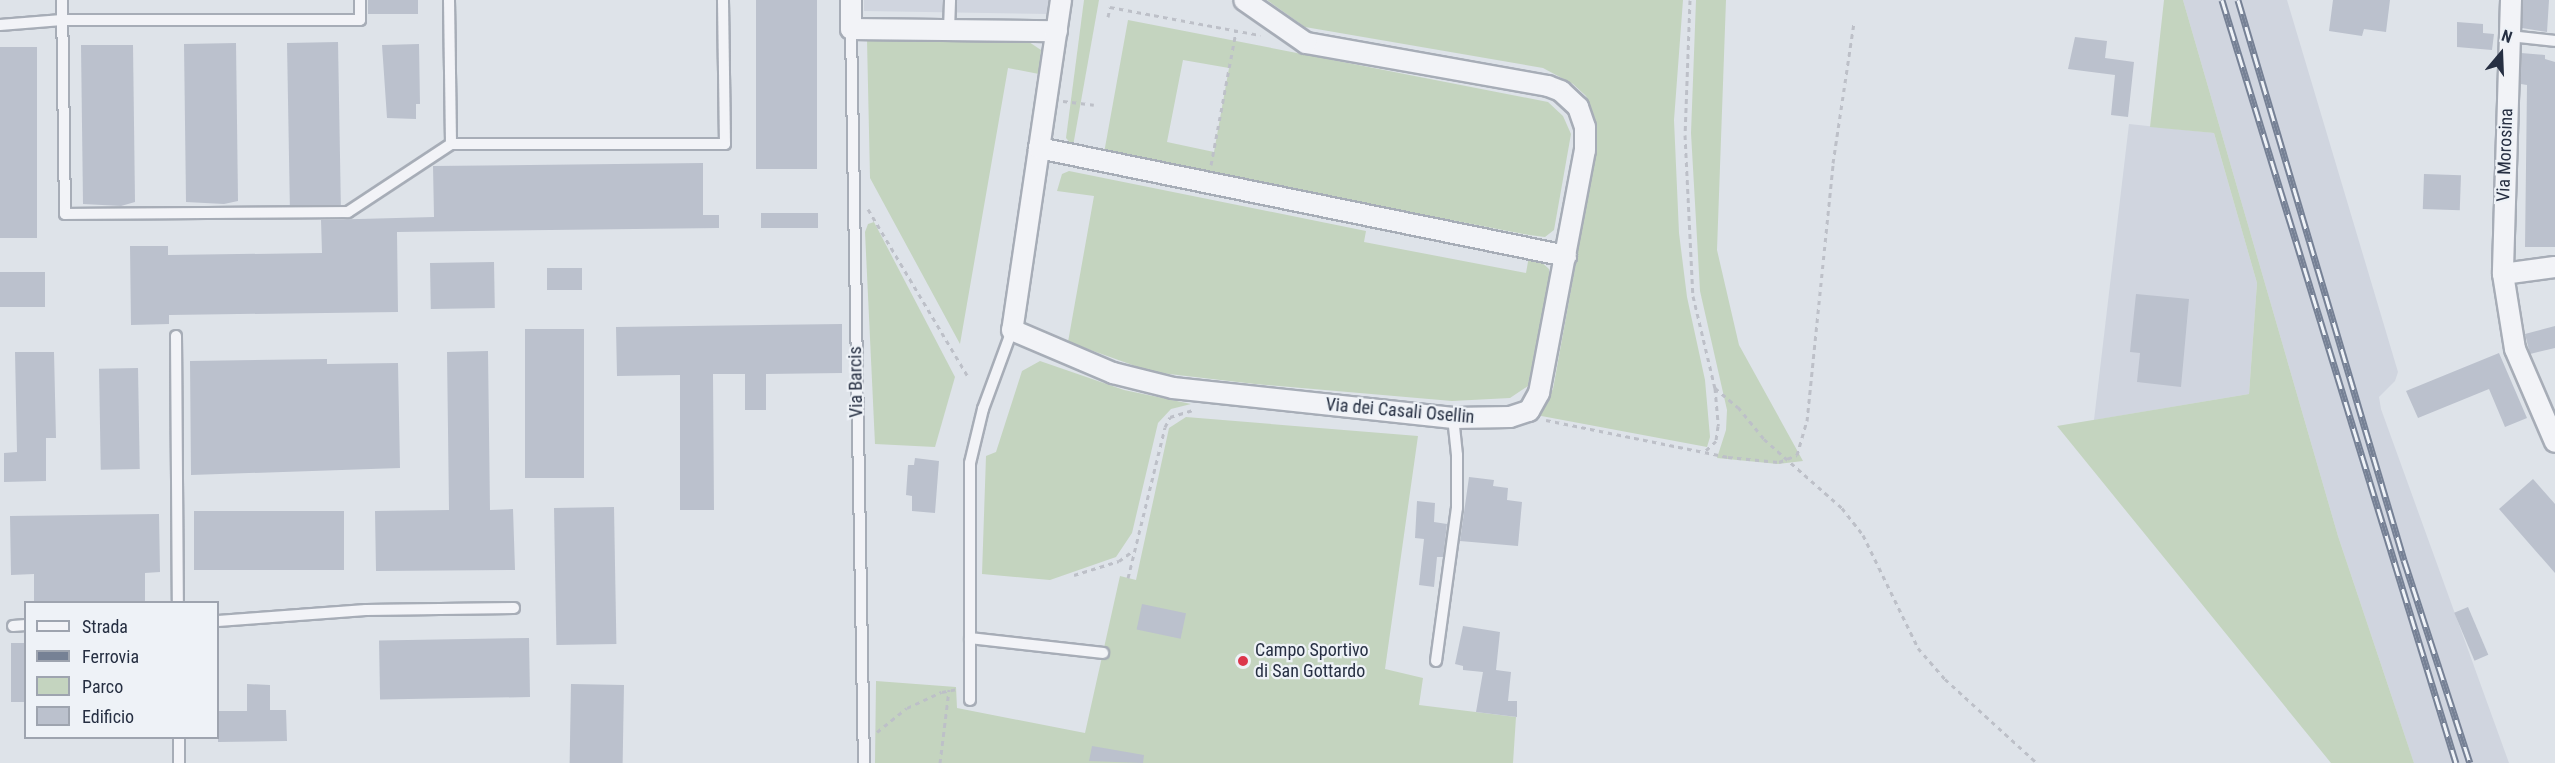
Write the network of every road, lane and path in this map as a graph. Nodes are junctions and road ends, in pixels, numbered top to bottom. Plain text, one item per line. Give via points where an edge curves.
1 (62, 0) edge
2 (360, 0) edge
3 (449, 0) edge
4 (723, 0) edge
5 (851, 0) edge
6 (950, 0) edge
7 (1061, 0) edge
8 (1244, 0) edge
9 (1690, 0) edge
10 (2511, 0) edge
11 (1108, 17) dead end
12 (62, 20) junction
13 (1854, 22) dead end
14 (0, 25) edge
15 (851, 29) junction
16 (948, 30) junction
17 (1057, 31) junction
18 (1236, 31) junction
19 (2510, 36) junction
20 (1269, 37) dead end
21 (2555, 41) edge
22 (1063, 101) dead end
23 (1094, 105) dead end
24 (451, 144) junction
25 (1039, 148) junction
26 (1208, 183) junction
27 (851, 186) junction
28 (1566, 256) junction
29 (2555, 267) edge
30 (2503, 274) junction
31 (1012, 330) junction
32 (176, 336) dead end
33 (968, 377) dead end
34 (1715, 388) junction
35 (1196, 410) dead end
36 (1510, 417) junction
37 (1453, 418) junction
38 (2555, 442) edge
39 (1702, 452) junction
40 (1790, 460) junction
41 (1132, 551) junction
42 (1074, 575) dead end
43 (1128, 578) dead end
44 (178, 601) edge
45 (514, 608) dead end
46 (219, 621) edge
47 (24, 625) edge
48 (13, 626) dead end
49 (970, 638) junction
50 (1103, 653) dead end
51 (1436, 661) dead end
52 (970, 685) junction
53 (949, 690) junction
54 (970, 700) dead end
55 (179, 739) edge
56 (864, 749) junction
57 (179, 763) edge
58 (864, 763) edge
59 (940, 763) edge
60 (2037, 763) edge

1 - 12 lane
2 - 12 lane via 360,20
3 - 24 lane
4 - 24 lane via 725,144
5 - 15 street, Via Barcis
6 - 16 lane
7 - 17 street
8 - 28 street via 1306,44 1561,91 1582,115 1586,138
9 - 34 path via 1685,135 1693,296
10 - 19 street, Via Morosina
11 - 18 path via 1110,7
12 - 14 lane
12 - 24 lane via 65,214 348,212
13 - 40 path via 1833,163 1807,421 1801,447
15 - 16 street
15 - 27 lane, Via Barcis
16 - 17 street
17 - 25 street
18 - 20 path
18 - 26 path
19 - 21 lane
19 - 30 street, Via Morosina
22 - 23 path
25 - 26 street
25 - 31 street
26 - 28 street
27 - 33 path via 883,229
27 - 56 lane, Via Barcis
28 - 36 street via 1537,400 1524,414
29 - 30 street
30 - 38 street, Via Morosina via 2515,349
31 - 37 street, Via dei Casali Osellin via 1113,373 1173,388
31 - 49 lane via 972,448
32 - 44 lane
34 - 39 path via 1716,441
34 - 40 path
35 - 41 path via 1170,417 1165,427
36 - 37 street, Via dei Casali Osellin
36 - 39 path via 1587,427
37 - 51 lane via 1458,455 1457,508
39 - 40 path
40 - 60 path via 1842,508 1863,535 1918,648 1944,679
41 - 42 path via 1119,561
41 - 43 path
45 - 46 lane via 366,610
47 - 48 lane
49 - 50 lane
49 - 52 lane
52 - 53 path
52 - 54 lane
53 - 56 path via 907,708 884,724
53 - 59 path
55 - 57 lane
56 - 58 lane, Via Barcis

